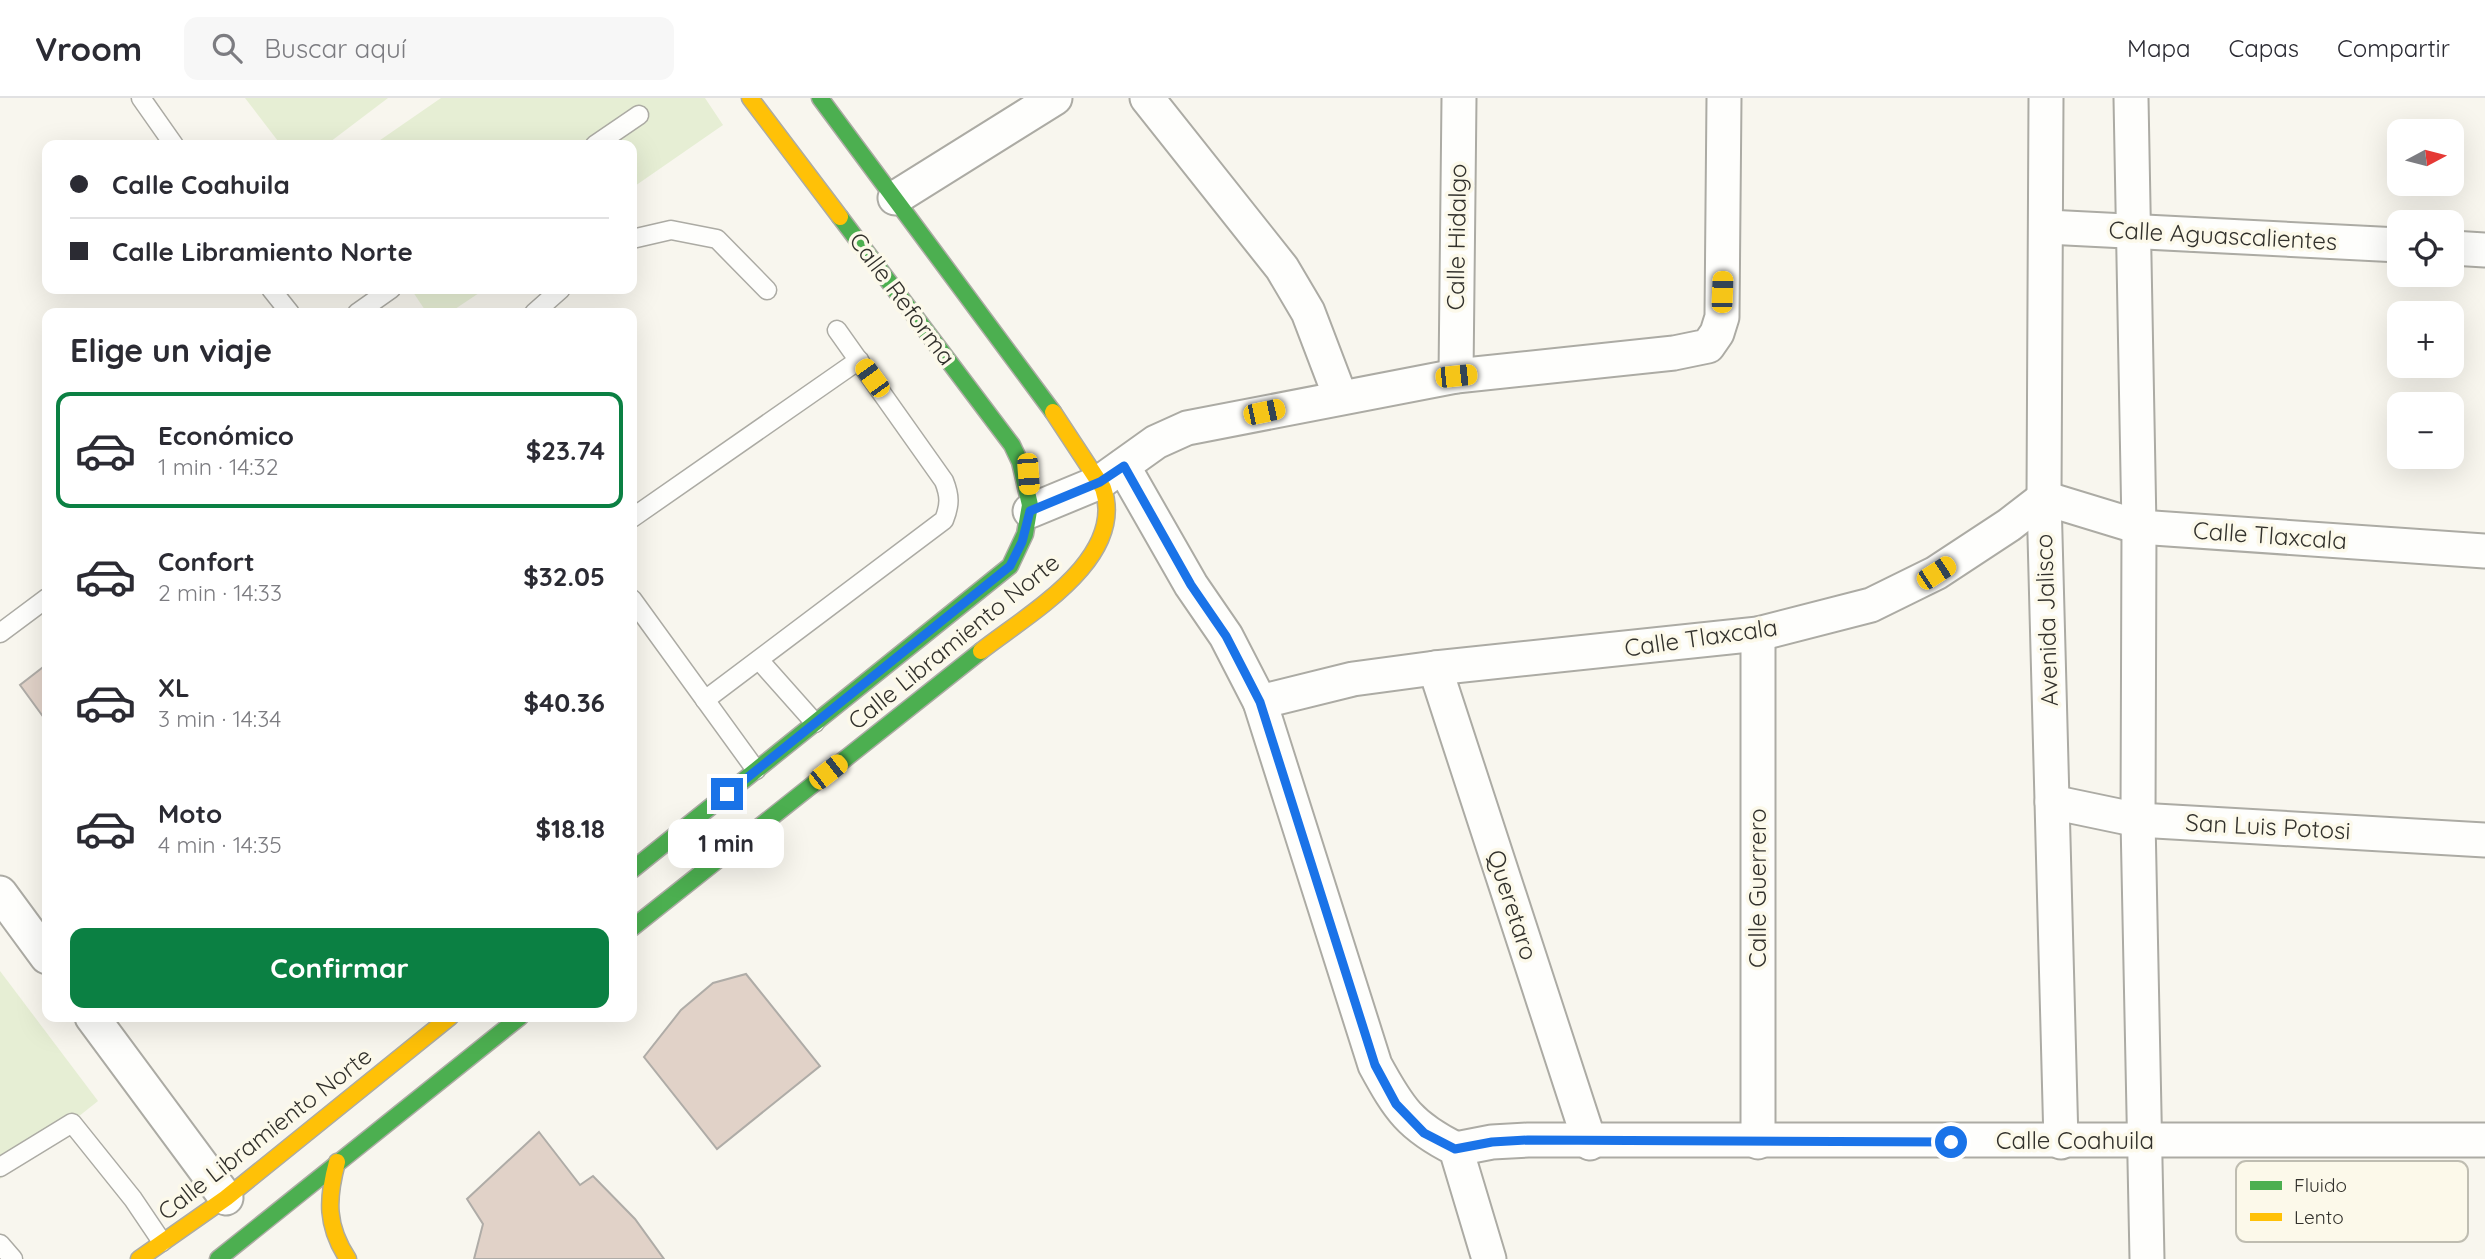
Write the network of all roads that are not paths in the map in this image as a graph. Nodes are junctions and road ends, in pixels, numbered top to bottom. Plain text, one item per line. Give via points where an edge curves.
1 (141, 98) edge
2 (750, 98) edge
3 (820, 98) edge
4 (1055, 98) edge
5 (1147, 98) edge
6 (1459, 98) edge
7 (1724, 98) edge
8 (2046, 98) edge
9 (2131, 98) edge
10 (639, 114) dead end
11 (170, 140) edge
12 (602, 140) edge
13 (895, 198) junction
14 (2047, 227) junction
15 (2132, 231) junction
16 (637, 238) edge
17 (2387, 244) edge
18 (2464, 249) edge
19 (2485, 250) edge
20 (767, 290) dead end
21 (275, 294) edge
22 (384, 294) edge
23 (555, 294) edge
24 (286, 308) edge
25 (364, 308) edge
26 (540, 308) edge
27 (837, 330) dead end
28 (859, 360) junction
29 (1456, 376) junction
30 (1340, 396) junction
31 (1110, 483) junction
32 (2044, 498) junction
33 (1030, 511) junction
34 (637, 515) edge
35 (2138, 527) junction
36 (2485, 551) edge
37 (42, 602) edge
38 (637, 606) edge
39 (0, 633) edge
40 (1758, 634) junction
41 (759, 660) junction
42 (1435, 668) junction
43 (705, 699) junction
44 (1260, 702) junction
45 (815, 723) junction
46 (756, 770) junction
47 (2052, 802) junction
48 (2138, 820) junction
49 (2485, 839) edge
50 (637, 866) edge
51 (0, 892) edge
52 (637, 924) edge
53 (42, 950) edge
54 (96, 1022) edge
55 (444, 1022) edge
56 (514, 1022) edge
57 (2485, 1140) edge
58 (2145, 1141) junction
59 (1758, 1142) junction
60 (2061, 1142) junction
61 (1590, 1143) junction
62 (1455, 1149) junction
63 (337, 1162) junction
64 (0, 1167) edge
65 (226, 1198) junction
66 (162, 1242) junction
67 (0, 1244) edge
68 (256, 1245) junction
69 (13, 1259) edge
70 (139, 1259) edge
71 (218, 1259) edge
72 (348, 1259) edge
73 (1489, 1259) edge
74 (2147, 1259) edge

1 - 11 lane
2 - 33 street, Calle Reforma via 1012,445 1028,474
3 - 13 street
4 - 13 street
5 - 30 street via 1282,268 1308,312
6 - 29 street, Calle Hidalgo
7 - 29 street via 1722,317 1708,346
8 - 14 street, Avenida Jalisco
9 - 15 street
10 - 12 lane
13 - 31 street
14 - 15 street, Calle Aguascalientes
14 - 32 street, Avenida Jalisco
15 - 17 street, Calle Aguascalientes
15 - 35 street
16 - 20 lane via 671,230 717,239
18 - 19 street
21 - 24 lane
22 - 25 lane
23 - 26 lane
27 - 28 lane
28 - 34 lane
28 - 41 lane via 944,481 950,494 949,508 944,520
29 - 30 street
30 - 31 street via 1187,428 1156,442
31 - 33 street
31 - 44 street via 1226,636
31 - 52 street, Calle Libramiento Norte via 1105,531 1094,556 1068,582
32 - 35 street, Calle Tlaxcala
32 - 40 street, Calle Tlaxcala via 1936,573 1871,605
32 - 47 street, Avenida Jalisco
33 - 45 street, Calle Libramiento Norte via 1010,566
35 - 36 street, Calle Tlaxcala
35 - 48 street
37 - 39 lane
38 - 43 lane
40 - 42 street, Calle Tlaxcala
40 - 59 street, Calle Guerrero
41 - 43 lane
41 - 45 lane
42 - 44 street, Calle Tlaxcala via 1353,679
42 - 61 street, Queretaro
43 - 46 lane
44 - 62 street via 1375,1065 1396,1104 1424,1133
45 - 46 street, Calle Libramiento Norte
46 - 50 street, Calle Libramiento Norte
47 - 48 street, San Luis Potosi
47 - 60 street, Avenida Jalisco
48 - 49 street, San Luis Potosi
48 - 58 street
51 - 53 street
54 - 65 street
55 - 65 street, Calle Libramiento Norte
56 - 63 street
57 - 58 street, Calle Coahuila
58 - 60 street, Calle Coahuila
58 - 74 street
59 - 60 street, Calle Coahuila
59 - 61 street, Calle Coahuila
61 - 62 street, Calle Coahuila via 1516,1141
62 - 73 street
63 - 68 street
63 - 72 street via 327,1216
64 - 66 lane via 72,1123
65 - 66 street, Calle Libramiento Norte
65 - 68 street
66 - 70 street, Calle Libramiento Norte
67 - 69 lane
68 - 71 street

